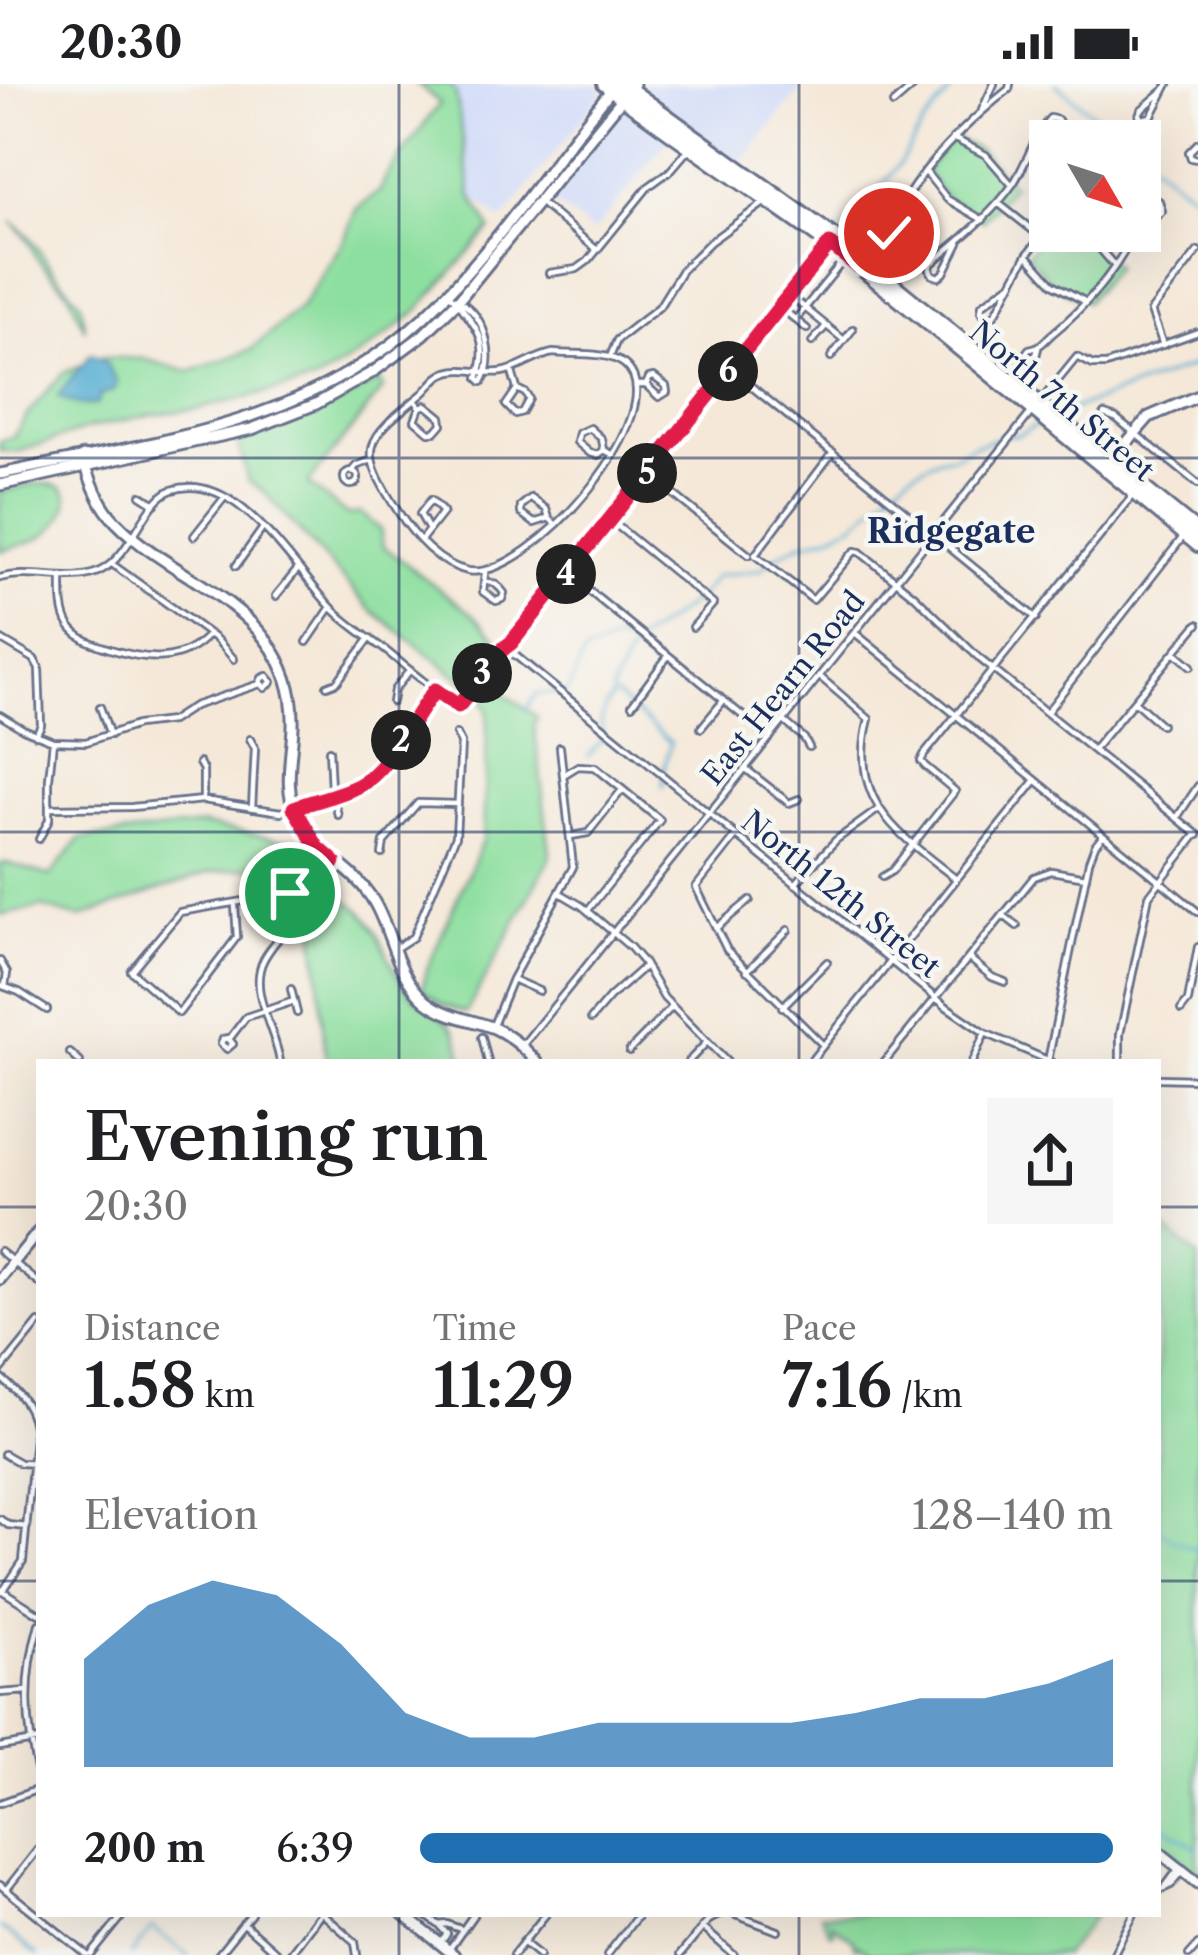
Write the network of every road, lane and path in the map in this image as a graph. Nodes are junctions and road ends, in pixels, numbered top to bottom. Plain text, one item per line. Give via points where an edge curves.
1 (916, 84) edge
2 (994, 84) edge
3 (1010, 84) edge
4 (1165, 87) edge
5 (620, 88) edge
6 (893, 104) dead end
7 (982, 110) junction
8 (592, 114) junction
9 (953, 138) junction
10 (1198, 143) edge
11 (567, 146) junction
12 (690, 147) junction
13 (1032, 152) joint
14 (1029, 157) edge
15 (574, 159) junction
16 (1198, 159) edge
17 (925, 171) junction
18 (1012, 185) junction
19 (529, 194) junction
20 (770, 196) junction
21 (539, 202) junction
22 (998, 203) junction
23 (983, 220) junction
24 (1029, 227) edge
25 (832, 241) junction
26 (958, 243) junction
27 (597, 250) junction
28 (1198, 251) edge
29 (1029, 252) edge
30 (1103, 252) edge
31 (1124, 252) edge
32 (1027, 255) junction
33 (858, 257) junction
34 (1115, 266) junction
35 (549, 273) dead end
36 (1010, 284) junction
37 (448, 294) junction
38 (789, 295) junction
39 (457, 302) junction
40 (1087, 302) junction
41 (805, 308) junction
42 (787, 312) dead end
43 (796, 319) junction
44 (931, 319) junction
45 (826, 326) junction
46 (807, 329) dead end
47 (853, 329) dead end
48 (1198, 332) edge
49 (844, 340) junction
50 (812, 342) dead end
51 (1162, 345) junction
52 (1038, 348) junction
53 (610, 357) junction
54 (830, 357) dead end
55 (1022, 367) junction
56 (730, 369) junction
57 (512, 370) junction
58 (483, 373) junction
59 (1011, 380) junction
60 (635, 385) junction
61 (646, 385) dead end
62 (518, 389) dead end
63 (1198, 396) edge
64 (415, 400) junction
65 (420, 407) junction
66 (1104, 414) dead end
67 (1045, 415) junction
68 (1133, 432) junction
69 (604, 450) junction
70 (833, 452) junction
71 (614, 455) junction
72 (372, 460) junction
73 (85, 461) junction
74 (1108, 465) junction
75 (352, 471) dead end
76 (647, 473) junction
77 (0, 474) edge
78 (1198, 484) edge
79 (0, 485) edge
80 (1135, 493) junction
81 (141, 495) dead end
82 (224, 497) junction
83 (154, 504) junction
84 (1166, 513) junction
85 (549, 518) junction
86 (610, 520) junction
87 (556, 525) junction
88 (263, 528) junction
89 (429, 530) junction
90 (1192, 533) edge
91 (934, 535) junction
92 (133, 536) junction
93 (194, 536) dead end
94 (421, 540) junction
95 (1198, 544) edge
96 (752, 555) junction
97 (112, 564) junction
98 (236, 566) dead end
99 (298, 568) junction
100 (485, 571) junction
101 (567, 573) junction
102 (62, 577) junction
103 (0, 578) edge
104 (896, 581) junction
105 (485, 582) dead end
106 (276, 596) dead end
107 (331, 607) junction
108 (1037, 620) junction
109 (1198, 624) edge
110 (693, 627) dead end
111 (855, 633) junction
112 (209, 634) junction
113 (370, 638) junction
114 (0, 639) edge
115 (307, 642) dead end
116 (505, 647) junction
117 (1175, 653) junction
118 (669, 656) junction
119 (234, 658) dead end
120 (1191, 666) dead end
121 (410, 670) junction
122 (993, 670) junction
123 (285, 675) junction
124 (820, 676) junction
125 (327, 686) dead end
126 (435, 690) junction
127 (724, 700) junction
128 (1134, 701) junction
129 (392, 702) dead end
130 (632, 704) dead end
131 (100, 707) dead end
132 (1047, 712) junction
133 (0, 715) edge
134 (956, 715) junction
135 (783, 721) junction
136 (1161, 725) dead end
137 (701, 728) dead end
138 (456, 734) dead end
139 (36, 735) junction
140 (110, 735) junction
141 (770, 738) junction
142 (250, 739) dead end
143 (53, 741) junction
144 (382, 746) dead end
145 (809, 747) dead end
146 (560, 748) dead end
147 (329, 750) dead end
148 (1093, 750) junction
149 (390, 753) junction
150 (199, 763) dead end
151 (745, 768) junction
152 (565, 774) junction
153 (1036, 780) junction
154 (1198, 786) edge
155 (623, 790) junction
156 (332, 795) junction
157 (799, 799) dead end
158 (203, 800) junction
159 (458, 804) junction
160 (50, 808) junction
161 (252, 808) junction
162 (294, 808) junction
163 (879, 809) junction
164 (338, 814) dead end
165 (709, 814) junction
166 (1176, 818) junction
167 (1103, 835) junction
168 (1197, 835) edge
169 (571, 836) junction
170 (736, 836) junction
171 (39, 839) dead end
172 (913, 845) junction
173 (382, 854) dead end
174 (334, 862) junction
175 (882, 877) dead end
176 (1086, 877) junction
177 (956, 879) junction
178 (1159, 880) junction
179 (795, 884) junction
180 (560, 893) junction
181 (302, 900) junction
182 (750, 900) dead end
183 (235, 905) junction
184 (588, 910) junction
185 (1198, 912) edge
186 (1003, 915) junction
187 (1017, 926) dead end
188 (716, 928) junction
189 (788, 930) dead end
190 (614, 933) junction
191 (1198, 947) edge
192 (393, 948) junction
193 (968, 958) junction
194 (0, 961) edge
195 (891, 961) junction
196 (827, 962) dead end
197 (645, 966) junction
198 (747, 971) junction
199 (512, 980) junction
200 (1005, 982) dead end
201 (3, 986) edge
202 (291, 989) dead end
203 (539, 991) dead end
204 (936, 998) junction
205 (294, 1001) junction
206 (782, 1006) junction
207 (672, 1007) junction
208 (47, 1010) dead end
209 (265, 1010) junction
210 (1181, 1010) dead end
211 (297, 1013) dead end
212 (591, 1019) dead end
213 (492, 1028) junction
214 (985, 1033) junction
215 (482, 1037) dead end
216 (230, 1038) dead end
217 (707, 1042) junction
218 (522, 1046) junction
219 (823, 1046) junction
220 (628, 1051) dead end
221 (70, 1053) dead end
222 (77, 1059) edge
223 (280, 1059) edge
224 (487, 1059) edge
225 (534, 1059) edge
226 (691, 1059) edge
227 (724, 1059) edge
228 (812, 1059) edge
229 (886, 1059) edge
230 (973, 1059) edge
231 (1043, 1059) edge
232 (1051, 1059) edge
233 (1120, 1059) edge
234 (1161, 1078) edge
235 (1198, 1079) edge
236 (36, 1235) edge
237 (0, 1251) edge
238 (14, 1262) junction
239 (0, 1279) edge
240 (36, 1280) edge
241 (36, 1327) edge
242 (0, 1374) edge
243 (36, 1410) edge
244 (31, 1413) junction
245 (4, 1454) dead end
246 (36, 1464) edge
247 (0, 1519) edge
248 (27, 1527) junction
249 (2, 1590) edge
250 (36, 1612) edge
251 (36, 1635) edge
252 (28, 1690) junction
253 (0, 1693) edge
254 (35, 1741) edge
255 (0, 1747) edge
256 (36, 1790) edge
257 (0, 1803) edge
258 (36, 1851) edge
259 (1161, 1854) edge
260 (1179, 1872) junction
261 (1198, 1883) edge
262 (1166, 1886) edge
263 (3, 1887) edge
264 (36, 1914) edge
265 (40, 1917) edge
266 (52, 1917) edge
267 (121, 1917) edge
268 (248, 1917) edge
269 (319, 1917) edge
270 (325, 1917) edge
271 (408, 1917) edge
272 (428, 1917) edge
273 (472, 1917) edge
274 (544, 1917) edge
275 (637, 1917) edge
276 (715, 1917) edge
277 (741, 1917) edge
278 (1132, 1917) edge
279 (47, 1923) junction
280 (243, 1924) junction
281 (439, 1925) junction
282 (702, 1927) junction
283 (778, 1931) dead end
284 (451, 1942) edge
285 (523, 1942) junction
286 (1198, 1945) edge
287 (89, 1955) edge
288 (218, 1955) edge
289 (279, 1955) edge
290 (289, 1955) edge
291 (357, 1955) edge
292 (513, 1955) edge
293 (539, 1955) edge
294 (607, 1955) edge
295 (680, 1955) edge
296 (734, 1955) edge
297 (1112, 1955) edge
298 (1189, 1955) edge

1 - 6 street
2 - 7 street
3 - 7 street
4 - 4 street via 1141,110 1142,119 1151,117
5 - 8 main road
5 - 12 main road, North 7th Street
5 - 15 main road
5 - 20 main road, North 7th Street
7 - 9 street
8 - 11 main road
8 - 15 main road
9 - 17 street
9 - 18 street via 989,158
10 - 16 street via 1189,152
11 - 15 main road
11 - 19 main road
12 - 20 main road, North 7th Street
12 - 27 street
13 - 13 street via 1059,131 1059,121 1045,122
14 - 18 street
15 - 21 main road
17 - 23 street via 947,199
17 - 33 street via 888,236
18 - 22 street
19 - 21 street
19 - 37 main road
20 - 25 main road, North 7th Street
20 - 53 street via 682,270
21 - 27 street
21 - 39 main road
22 - 23 street
22 - 24 street
23 - 26 street
25 - 33 main road, North 7th Street
25 - 38 street
26 - 26 street via 931,264 933,275 944,273
27 - 35 street via 581,267
28 - 51 street via 1151,311
29 - 32 street
30 - 34 street
31 - 34 street
32 - 36 street
32 - 40 street via 1053,284
33 - 41 street
33 - 44 main road, North 7th Street
34 - 40 street
36 - 36 street via 982,305 982,314 994,316
37 - 39 street
37 - 73 main road via 373,358 288,405
38 - 41 street
38 - 56 street
39 - 58 street via 473,313 483,338
39 - 73 main road via 392,360 294,414 230,435
40 - 52 street
41 - 43 street
41 - 45 street
42 - 43 street
43 - 46 street
44 - 59 main road, North 7th Street
44 - 67 main road, North 7th Street
45 - 49 street
45 - 50 street
47 - 49 street
48 - 51 street
49 - 54 street
51 - 67 street, East Hearn Road via 1106,365 1077,356
52 - 55 street
52 - 55 street via 1025,352
53 - 57 street via 553,353
53 - 60 street via 628,367
55 - 59 street
56 - 70 street
56 - 76 street
57 - 58 street
57 - 62 street
58 - 64 street via 448,372
59 - 67 main road, North 7th Street
60 - 61 street
60 - 71 street
63 - 68 main road
64 - 65 street
64 - 72 street via 378,432
65 - 65 street via 415,420 435,432 443,420
66 - 68 street
67 - 74 main road, North 7th Street
67 - 91 street, East Hearn Road
68 - 74 main road
68 - 78 street
69 - 69 street via 590,428 578,433 590,453
69 - 71 street
70 - 91 street
70 - 96 street
71 - 87 street
72 - 75 street
72 - 94 street
73 - 77 main road
73 - 79 main road
73 - 92 main road via 105,509
74 - 80 main road, North 7th Street
74 - 84 main road, North 7th Street
76 - 86 street
76 - 96 street
80 - 84 main road, North 7th Street
80 - 108 street
81 - 83 street
82 - 83 street via 198,487 170,490
82 - 88 street
82 - 93 street
83 - 92 street
84 - 90 main road, North 7th Street
85 - 85 street via 531,498 520,506 534,523
85 - 87 street
86 - 101 street
86 - 110 street via 712,604
87 - 100 street
88 - 98 street
88 - 99 street
89 - 89 street via 443,512 431,500 420,514
89 - 94 street
90 - 95 main road, North 7th Street
90 - 132 street
91 - 104 street, East Hearn Road
91 - 108 street
92 - 97 street
92 - 123 main road via 244,617
94 - 100 street via 454,566
96 - 104 street via 813,600 855,550
97 - 102 street
97 - 112 street
99 - 106 street
99 - 107 street
100 - 105 street
101 - 116 street
101 - 118 street
102 - 103 street
102 - 112 street via 66,619 90,643 152,659 195,647
104 - 111 street, East Hearn Road
104 - 122 street
107 - 113 street
107 - 115 street
108 - 122 street
109 - 117 street
111 - 124 street, East Hearn Road
111 - 134 street
112 - 119 street
113 - 121 street
113 - 125 street
114 - 139 street via 39,668
116 - 126 street via 458,706
116 - 165 street, North 12th Street
117 - 120 street
117 - 128 street
118 - 127 street
118 - 130 street
121 - 126 street
121 - 129 street
122 - 132 street
122 - 134 street
123 - 140 street via 268,688 260,684 171,721
123 - 162 main road
124 - 135 street, East Hearn Road
124 - 163 street via 869,719 865,766
126 - 149 street
127 - 137 street
127 - 141 street
128 - 136 street
128 - 148 street
131 - 140 street
132 - 148 street
133 - 139 street
134 - 153 street
134 - 172 street via 921,760 955,791
135 - 141 street, East Hearn Road
135 - 145 street
138 - 159 street
139 - 143 street
140 - 143 street
141 - 151 street, East Hearn Road
142 - 161 street
143 - 160 street
144 - 149 street
146 - 152 street
147 - 156 street
148 - 166 street
149 - 156 street via 361,784
150 - 158 street
151 - 157 street via 789,803
151 - 165 street, East Hearn Road
152 - 155 street via 590,765
152 - 169 street
153 - 167 street
153 - 177 street
154 - 166 street
155 - 169 street via 592,829
155 - 184 street via 660,820
156 - 162 street
156 - 164 street
158 - 160 street
158 - 161 street
159 - 173 street via 418,802
159 - 192 street via 456,836 413,937
160 - 171 street
161 - 162 street
162 - 174 main road
163 - 172 street
163 - 179 street
165 - 170 street, North 12th Street
165 - 190 street, East Hearn Road
166 - 168 street
167 - 176 street
167 - 178 street
168 - 178 street
169 - 180 street via 573,867
170 - 179 street, North 12th Street
170 - 188 street via 696,887
172 - 175 street
172 - 177 street
174 - 181 street
174 - 192 main road via 371,897
176 - 186 street via 1039,873
176 - 232 street
177 - 195 street
178 - 185 street
178 - 233 street via 1140,934
179 - 195 street, North 12th Street
180 - 184 street
180 - 199 street
181 - 183 street via 288,894
181 - 209 street via 261,968
182 - 188 street
183 - 183 street via 237,937 179,1013 131,971 180,912
184 - 190 street
186 - 187 street
186 - 193 street
188 - 198 street
189 - 198 street
190 - 197 street
190 - 218 street, East Hearn Road
191 - 210 street
192 - 213 main road via 423,998
193 - 200 street
193 - 204 street
194 - 201 street
195 - 204 street, North 12th Street
195 - 219 street
196 - 206 street
197 - 207 street
197 - 212 street
198 - 206 street
199 - 203 street
199 - 213 street
201 - 208 street
202 - 205 street
204 - 214 street, North 12th Street
204 - 229 street
205 - 209 street
205 - 211 street
206 - 219 street
207 - 217 street
207 - 220 street
209 - 216 street via 246,1017
209 - 223 street
213 - 218 main road
214 - 230 street
214 - 231 street, North 12th Street
215 - 224 street
217 - 226 street
217 - 227 street
218 - 225 main road
219 - 228 street
221 - 222 street
234 - 235 street
236 - 238 main road
237 - 238 street
238 - 239 main road
238 - 240 street
241 - 242 street
242 - 244 street
243 - 244 street
244 - 246 street
245 - 246 street
246 - 248 street
247 - 248 street
248 - 249 street via 21,1568
249 - 250 street
251 - 252 street
252 - 253 street
252 - 254 street
254 - 255 street
256 - 257 street
258 - 263 street
259 - 260 main road
260 - 261 main road
260 - 262 street
263 - 264 street
265 - 279 street
266 - 279 street
267 - 287 street
268 - 280 street
269 - 290 street
270 - 291 street via 356,1942
271 - 284 main road
272 - 281 street
273 - 284 street
274 - 285 street
275 - 294 street
276 - 282 street
277 - 283 street
278 - 297 street
279 - 287 street
280 - 288 street
280 - 289 street
281 - 284 street
281 - 284 street via 447,1924
282 - 295 street
282 - 296 street
285 - 292 street
285 - 293 street
286 - 298 street

